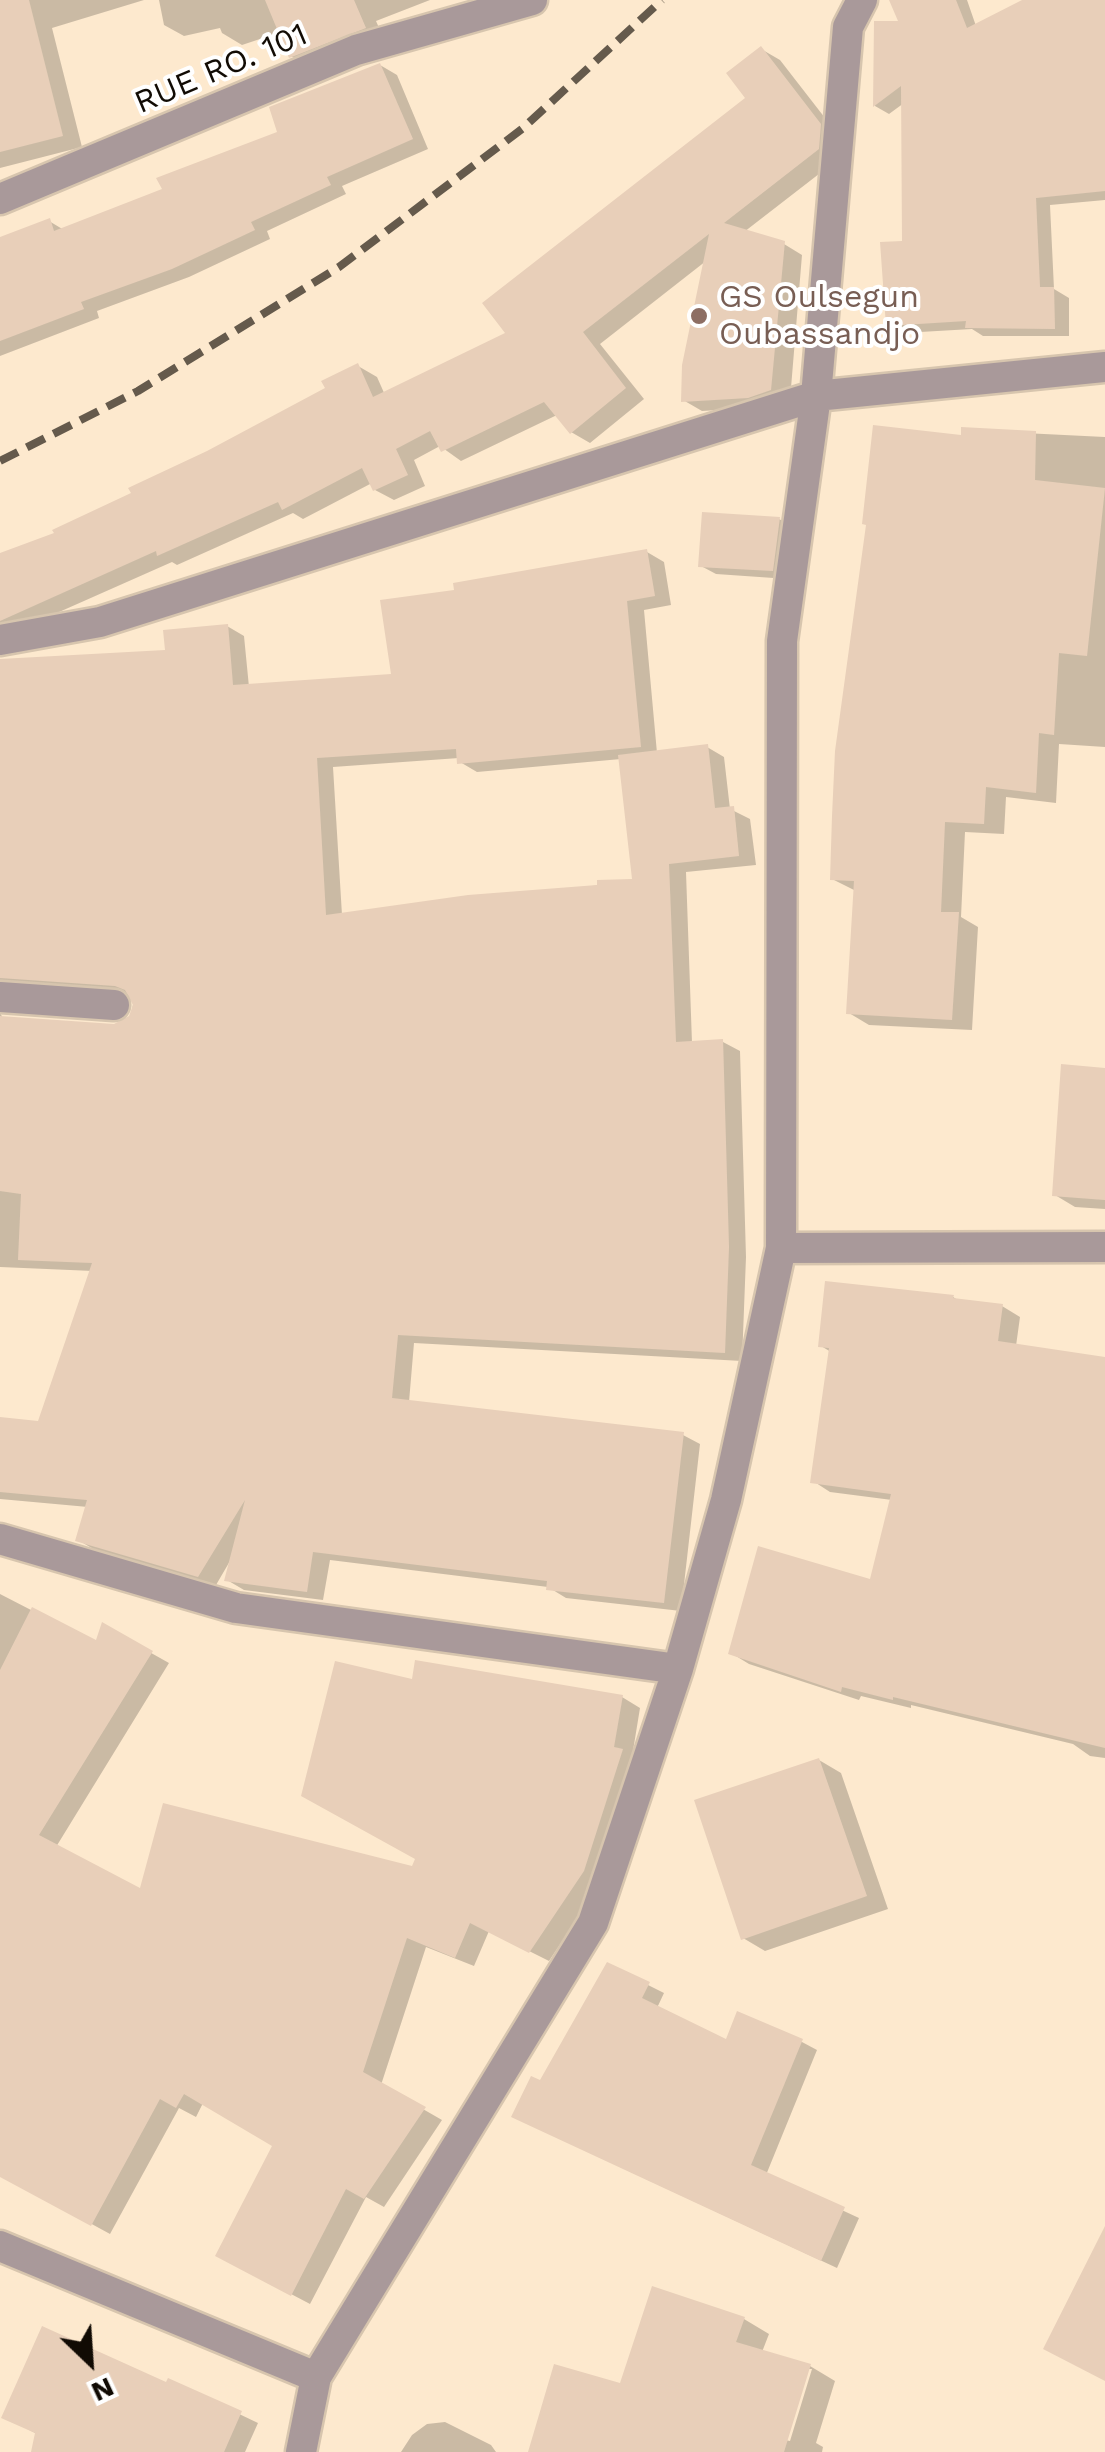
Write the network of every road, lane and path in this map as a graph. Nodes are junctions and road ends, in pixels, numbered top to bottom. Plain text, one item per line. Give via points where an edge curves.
1 (532, 0) edge
2 (862, 0) edge
3 (0, 199) edge
4 (1105, 367) edge
5 (816, 396) junction
6 (0, 640) edge
7 (0, 997) edge
8 (114, 1005) dead end
9 (1105, 1247) edge
10 (782, 1248) junction
11 (0, 1540) edge
12 (678, 1669) junction
13 (0, 2246) edge
14 (316, 2378) junction
15 (301, 2452) edge

1 - 3 street, RUE RO. 101 via 356,50
2 - 5 street via 848,27
4 - 5 street
5 - 6 street via 100,622
5 - 10 street via 782,641
7 - 8 street
9 - 10 street
10 - 12 street via 726,1500
11 - 12 street via 236,1608
12 - 14 street via 594,1923
13 - 14 street
14 - 15 street

